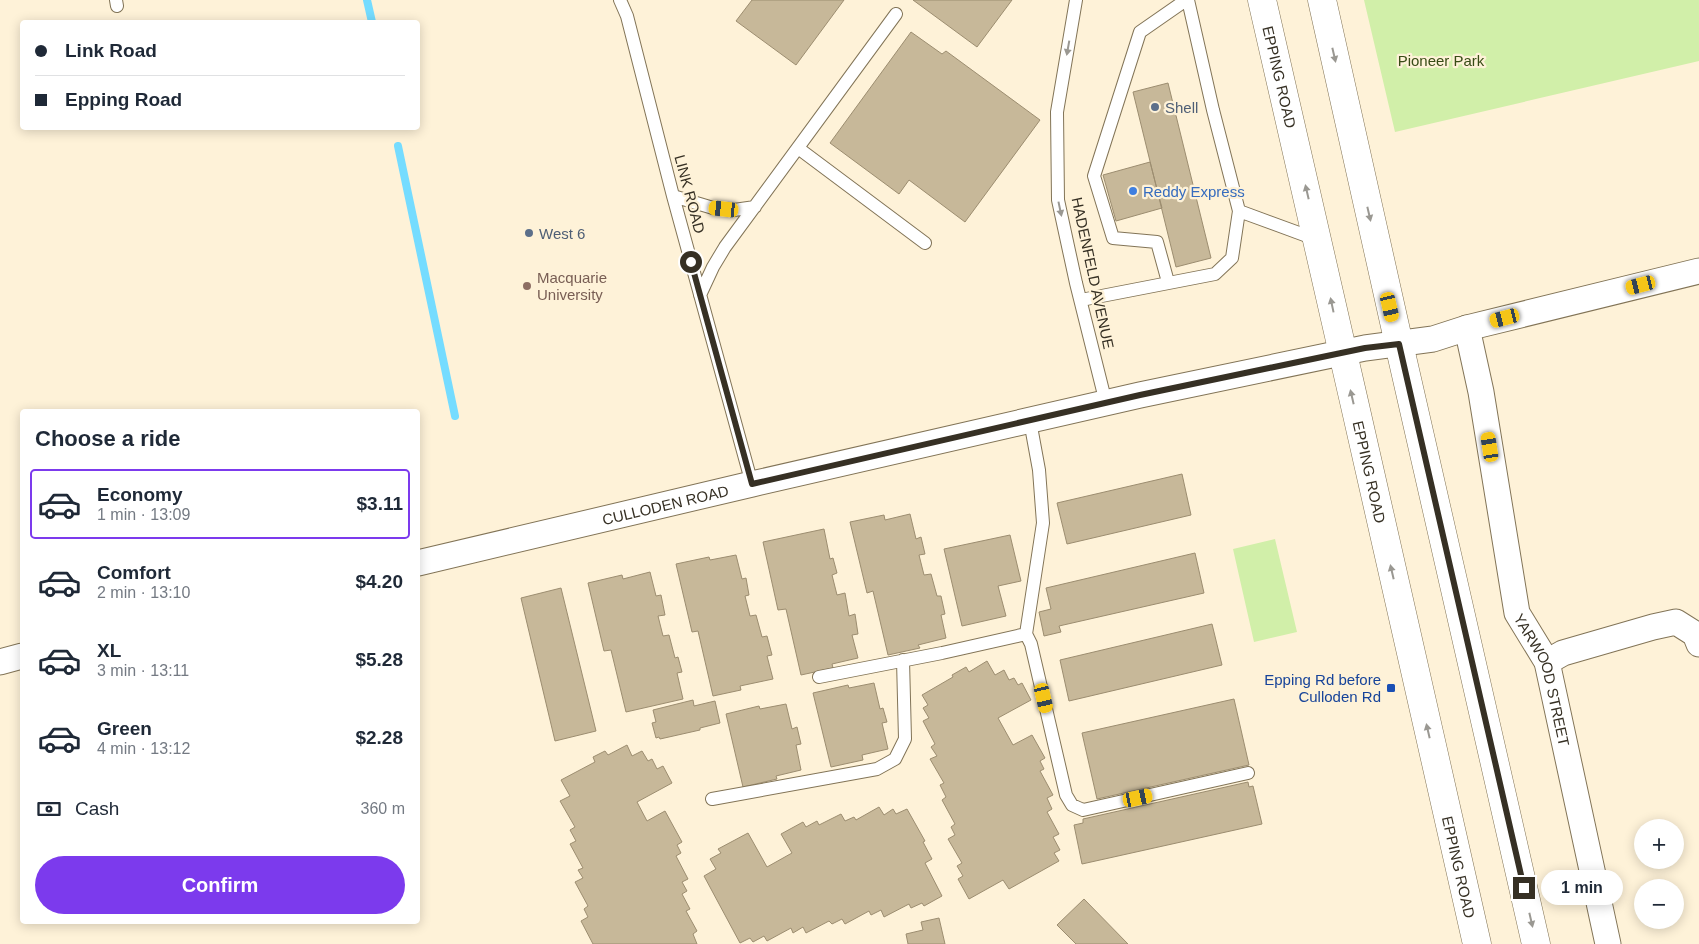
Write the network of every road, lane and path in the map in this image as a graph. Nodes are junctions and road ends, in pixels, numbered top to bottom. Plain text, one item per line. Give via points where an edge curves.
1 (620, 0) edge
2 (1076, 0) edge
3 (1187, 0) edge
4 (1262, 0) edge
5 (1322, 0) edge
6 (896, 14) dead end
7 (798, 148) junction
8 (672, 196) junction
9 (755, 207) junction
10 (1239, 211) junction
11 (1318, 240) junction
12 (925, 243) dead end
13 (1699, 271) edge
14 (1168, 282) junction
15 (700, 295) junction
16 (1081, 300) junction
17 (1466, 328) junction
18 (1399, 344) junction
19 (1342, 352) junction
20 (1106, 403) junction
21 (1030, 421) junction
22 (752, 484) junction
23 (420, 563) edge
24 (1026, 634) junction
25 (1699, 644) edge
26 (20, 657) edge
27 (904, 660) junction
28 (0, 662) edge
29 (1547, 662) junction
30 (819, 677) dead end
31 (1248, 773) dead end
32 (712, 799) dead end
33 (1477, 944) edge
34 (1536, 944) edge
35 (1608, 944) edge

1 - 8 lane, LINK ROAD via 627,16
2 -> 16 lane, HADENFELD AVENUE via 1057,112 1058,200
3 - 10 lane
3 - 14 lane via 1140,32 1094,176 1113,238 1158,242
11 -> 4 main road, EPPING ROAD
5 -> 18 main road
6 - 7 lane
7 - 9 lane
7 - 12 lane
8 - 9 lane via 713,208
8 - 15 lane, LINK ROAD
9 - 15 lane via 725,247
10 - 11 lane
10 - 14 lane via 1232,258 1215,274
19 -> 11 main road, EPPING ROAD
13 - 17 street, CULLODEN ROAD
14 - 16 lane
15 - 22 lane, LINK ROAD
16 - 20 lane, HADENFELD AVENUE
17 - 18 street, CULLODEN ROAD via 1433,339
17 - 29 street, YARWOOD STREET via 1481,392 1517,613
18 - 19 street, CULLODEN ROAD
18 -> 34 main road
19 - 20 street, CULLODEN ROAD
33 -> 19 main road, EPPING ROAD
20 - 21 street, CULLODEN ROAD
21 - 22 street, CULLODEN ROAD
21 - 24 lane via 1040,470 1043,523
22 - 23 street, CULLODEN ROAD
24 - 27 lane
24 - 31 lane via 1066,795 1072,805 1083,810
25 - 29 street via 1695,634 1676,622 1563,653
26 - 28 street
27 - 30 lane
27 - 32 lane via 904,739 895,758 877,769
29 - 35 street, YARWOOD STREET

